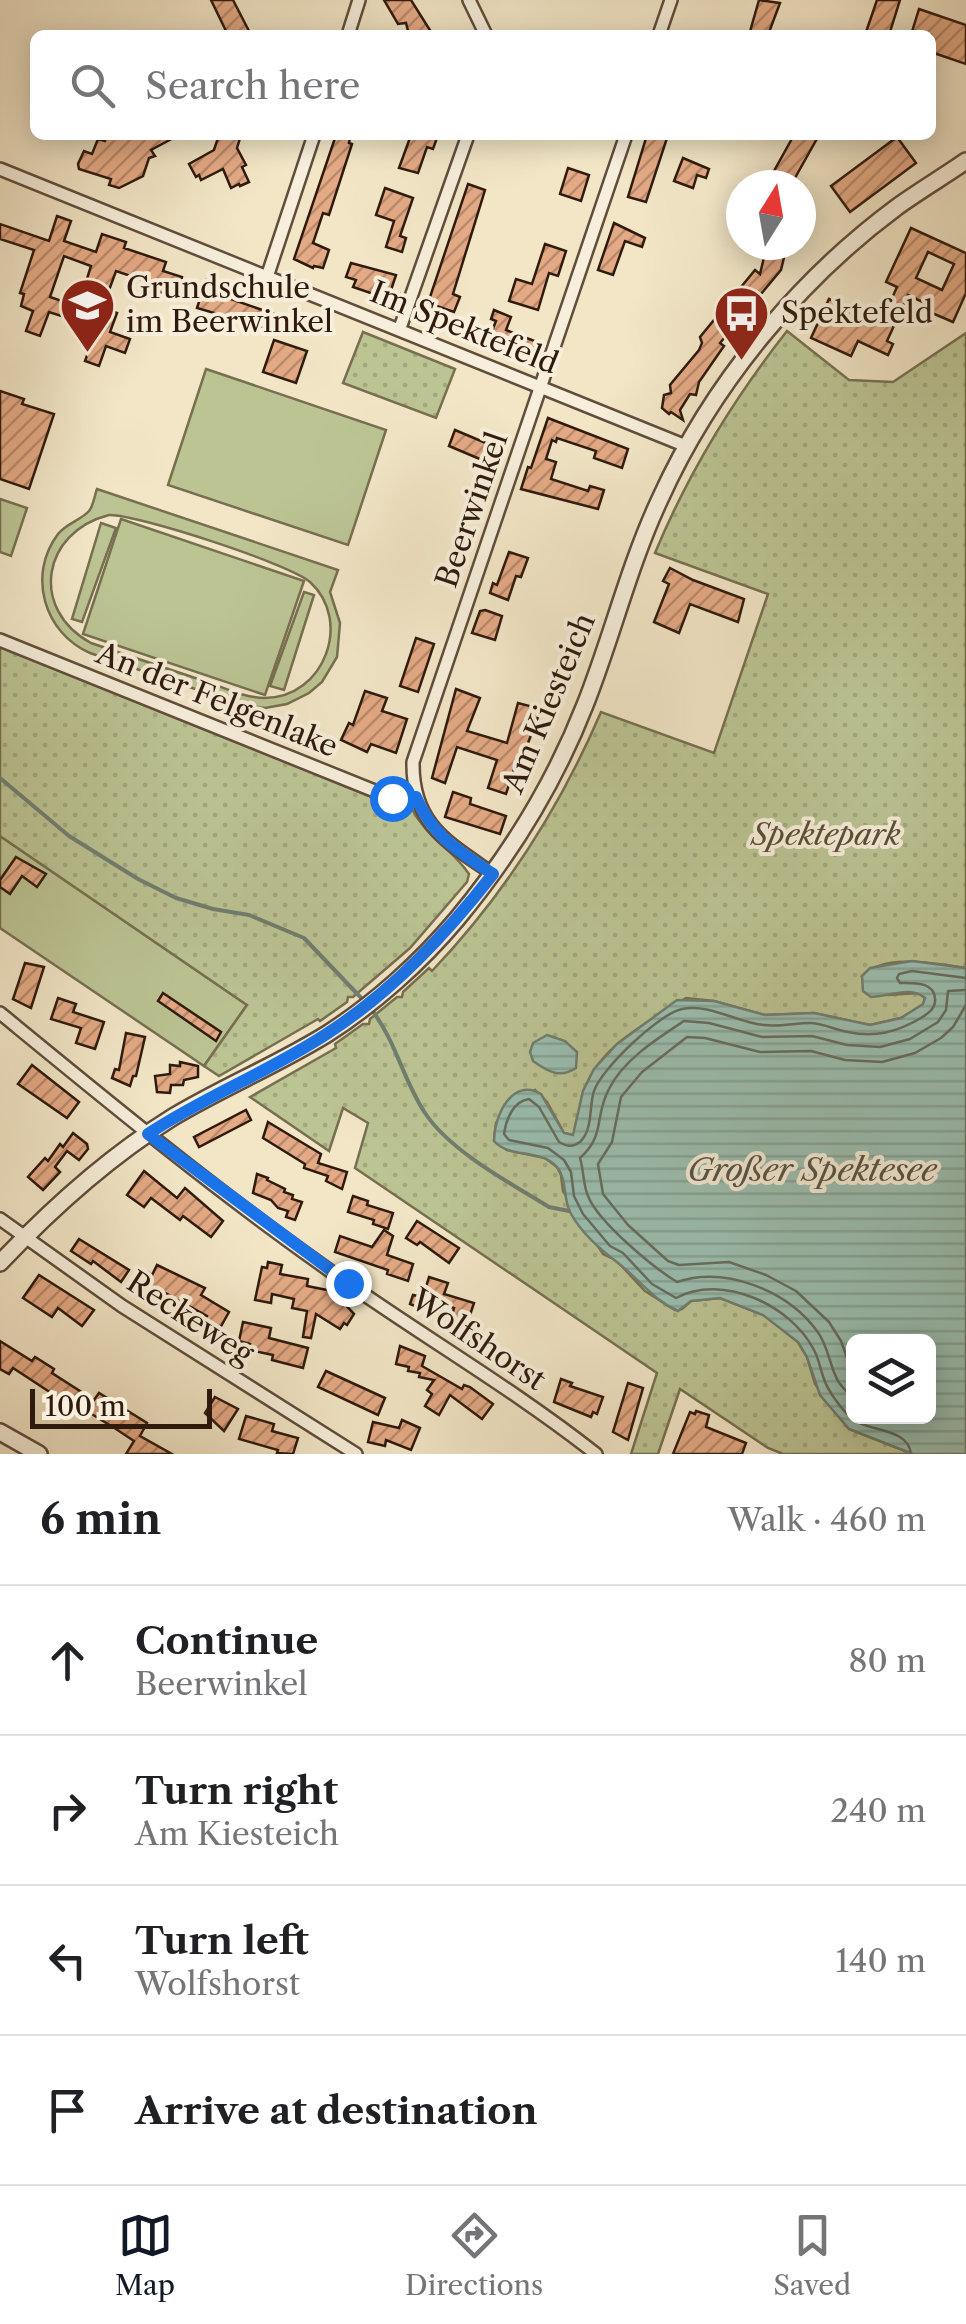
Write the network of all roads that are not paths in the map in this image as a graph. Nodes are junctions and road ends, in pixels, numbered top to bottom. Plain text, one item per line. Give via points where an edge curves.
1 (359, 0) edge
2 (469, 0) edge
3 (671, 0) edge
4 (350, 30) edge
5 (484, 30) edge
6 (662, 30) edge
7 (312, 140) edge
8 (466, 140) edge
9 (624, 140) edge
10 (966, 161) edge
11 (0, 169) edge
12 (266, 277) junction
13 (400, 328) junction
14 (540, 386) junction
15 (686, 446) junction
16 (0, 640) edge
17 (416, 797) junction
18 (493, 874) junction
19 (0, 1013) edge
20 (148, 1134) junction
21 (0, 1219) edge
22 (24, 1238) junction
23 (0, 1264) edge
24 (0, 1432) edge
25 (40, 1454) edge
26 (356, 1454) edge
27 (596, 1454) edge

1 - 4 street
2 - 5 street
3 - 6 street
7 - 12 street
8 - 13 street
9 - 14 street, Beerwinkel
10 - 15 street, Am Kiesteich via 896,208 817,278 742,362
11 - 12 street, Im Spektefeld
12 - 13 street, Im Spektefeld
13 - 14 street, Im Spektefeld
14 - 15 street, Im Spektefeld
14 - 17 street, Beerwinkel via 414,762
15 - 18 street, Am Kiesteich via 659,500 564,756
16 - 17 street, An der Felgenlake via 397,800
17 - 18 street via 443,839
18 - 20 street, Am Kiesteich via 420,959 328,1033
19 - 20 street, Wolfshorst
20 - 22 street, Am Kiesteich
20 - 27 street, Wolfshorst via 320,1264
21 - 22 street, Reckeweg
22 - 23 street, Am Kiesteich
22 - 26 street, Reckeweg
24 - 25 street

